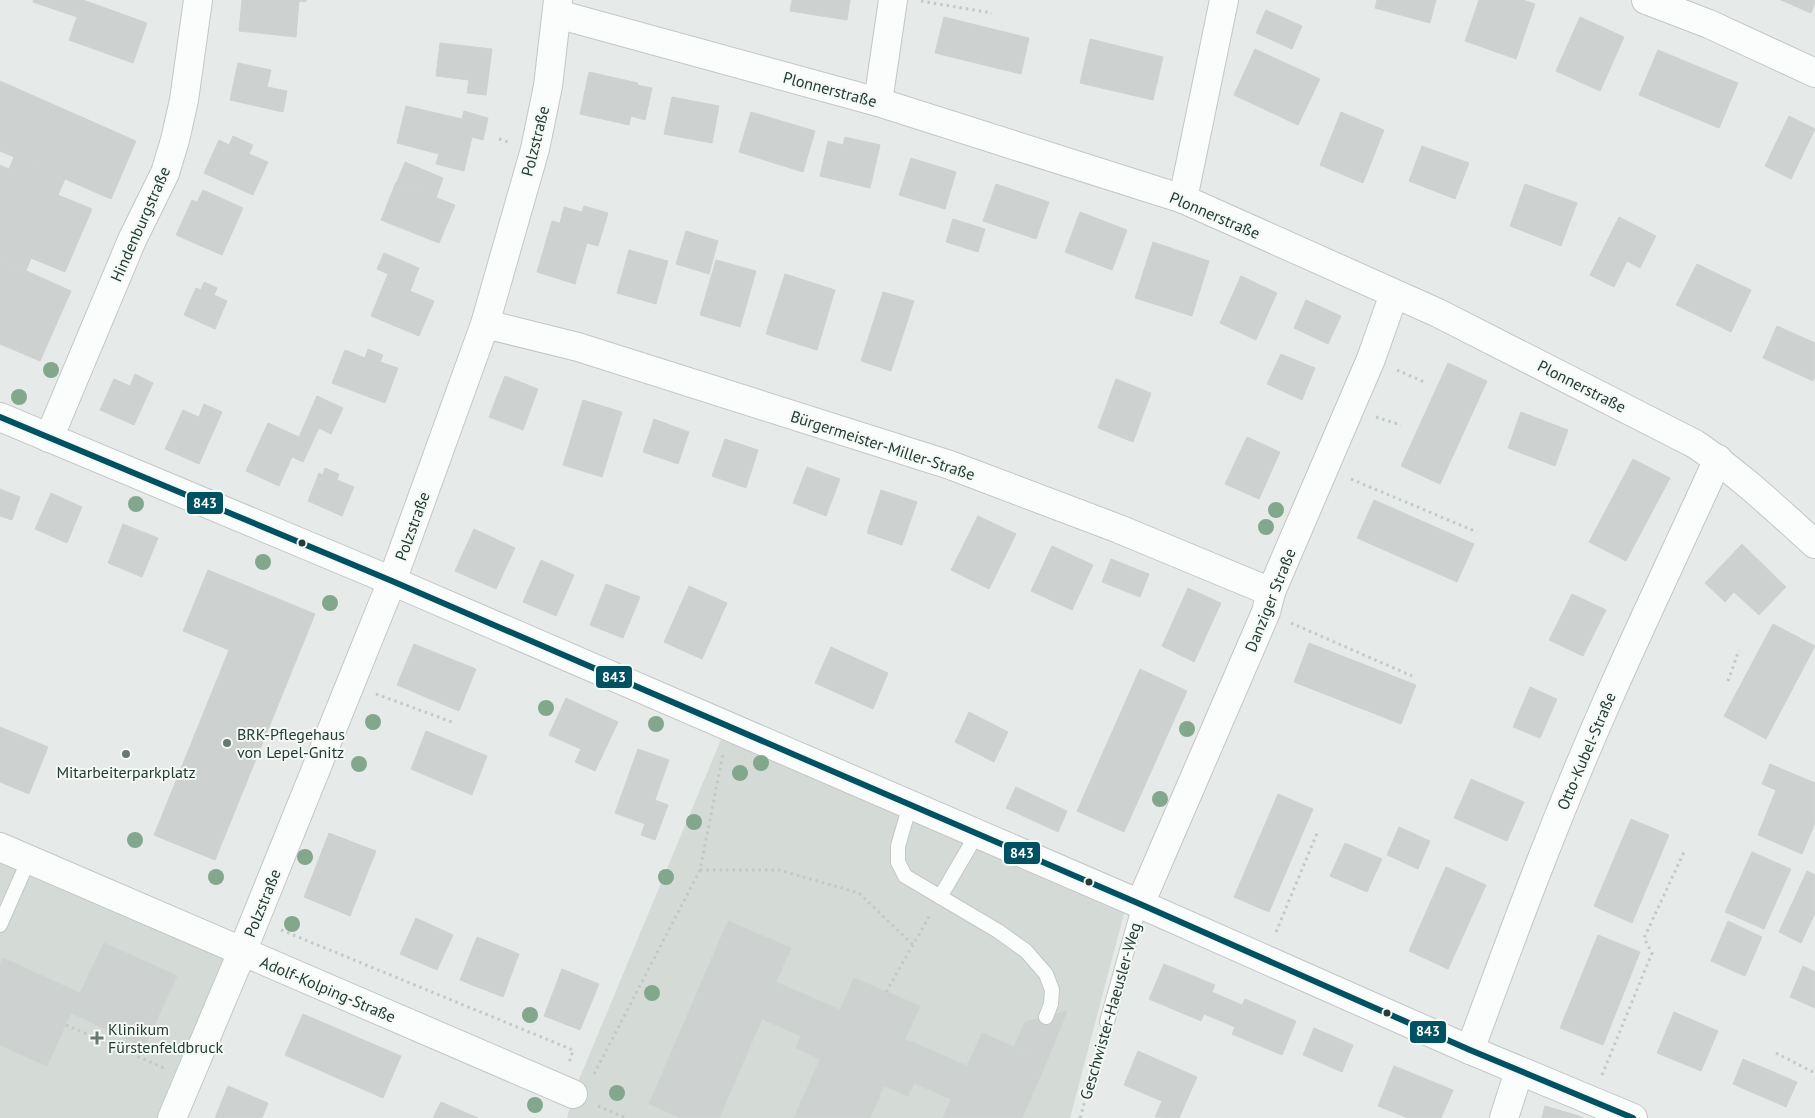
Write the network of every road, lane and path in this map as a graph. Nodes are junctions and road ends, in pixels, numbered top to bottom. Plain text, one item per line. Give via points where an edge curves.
1 (198, 0) edge
2 (893, 0) edge
3 (916, 0) edge
4 (1224, 0) edge
5 (1646, 0) edge
6 (557, 7) edge
7 (992, 14) dead end
8 (1815, 73) edge
9 (878, 102) junction
10 (1183, 199) junction
11 (1394, 294) junction
12 (485, 324) junction
13 (0, 418) edge
14 (49, 438) junction
15 (1718, 459) junction
16 (1324, 468) junction
17 (1476, 532) dead end
18 (1815, 544) edge
19 (392, 581) junction
20 (1269, 602) junction
21 (1739, 650) dead end
22 (1412, 676) dead end
23 (1728, 680) dead end
24 (350, 684) junction
25 (452, 722) dead end
26 (728, 726) junction
27 (910, 805) junction
28 (1318, 831) dead end
29 (977, 834) junction
30 (0, 847) edge
31 (1685, 850) dead end
32 (29, 859) junction
33 (700, 870) junction
34 (940, 897) junction
35 (1140, 904) junction
36 (255, 920) junction
37 (0, 925) edge
38 (913, 945) junction
39 (242, 952) junction
40 (1265, 959) junction
41 (886, 992) dead end
42 (1046, 1017) dead end
43 (1107, 1022) joint
44 (66, 1025) dead end
45 (1470, 1050) junction
46 (1776, 1053) dead end
47 (1519, 1071) junction
48 (1815, 1073) edge
49 (189, 1079) junction
50 (575, 1088) junction
51 (1592, 1101) junction
52 (172, 1118) edge
53 (1080, 1118) edge
54 (1504, 1118) edge
55 (1633, 1118) edge

1 - 14 street, Hindenburgstraße via 184,100 165,173 132,240
2 - 9 street
3 - 7 path
4 - 10 street
5 - 8 street via 1710,24
6 - 9 street, Plonnerstraße
6 - 12 street, Polzstraße via 548,86 535,149
9 - 10 street, Plonnerstraße
10 - 11 street, Plonnerstraße
11 - 15 street, Plonnerstraße via 1603,396
11 - 16 street, Danziger Straße via 1371,359
12 - 19 street, Polzstraße
12 - 20 street, Bürgermeister-Miller-Straße via 578,347 950,465 1119,529
13 - 14 street
14 - 19 street
15 - 18 street, Plonnerstraße
15 - 45 street, Otto-Kubel-Straße via 1567,795
16 - 17 path
16 - 20 street, Danziger Straße
19 - 24 street, Polzstraße
19 - 26 street
20 - 22 path
20 - 35 street, Danziger Straße
21 - 23 path
24 - 25 path
24 - 36 street, Polzstraße
26 - 27 street
26 - 33 path
27 - 29 street
27 - 34 lane via 898,846 898,862 905,876
28 - 40 path
29 - 34 lane
29 - 35 street
30 - 32 street, Adolf-Kolping-Straße
31 - 51 path via 1644,938 1652,953
32 - 37 lane
32 - 39 street, Adolf-Kolping-Straße
33 - 38 path via 779,870 859,893
33 - 50 path
34 - 38 path
34 - 42 lane via 1026,951 1046,974 1052,990 1052,1004
35 - 40 street
35 - 43 lane, Geschwister-Haeusler-Weg
36 - 39 street, Polzstraße
36 - 50 path via 573,1050
38 - 41 path
39 - 49 street, Polzstraße
39 - 50 street, Adolf-Kolping-Straße
40 - 45 street
43 - 53 path, Geschwister-Haeusler-Weg
44 - 49 path
45 - 47 street
46 - 48 path
47 - 51 street
47 - 54 street
49 - 52 street, Polzstraße
51 - 55 street

